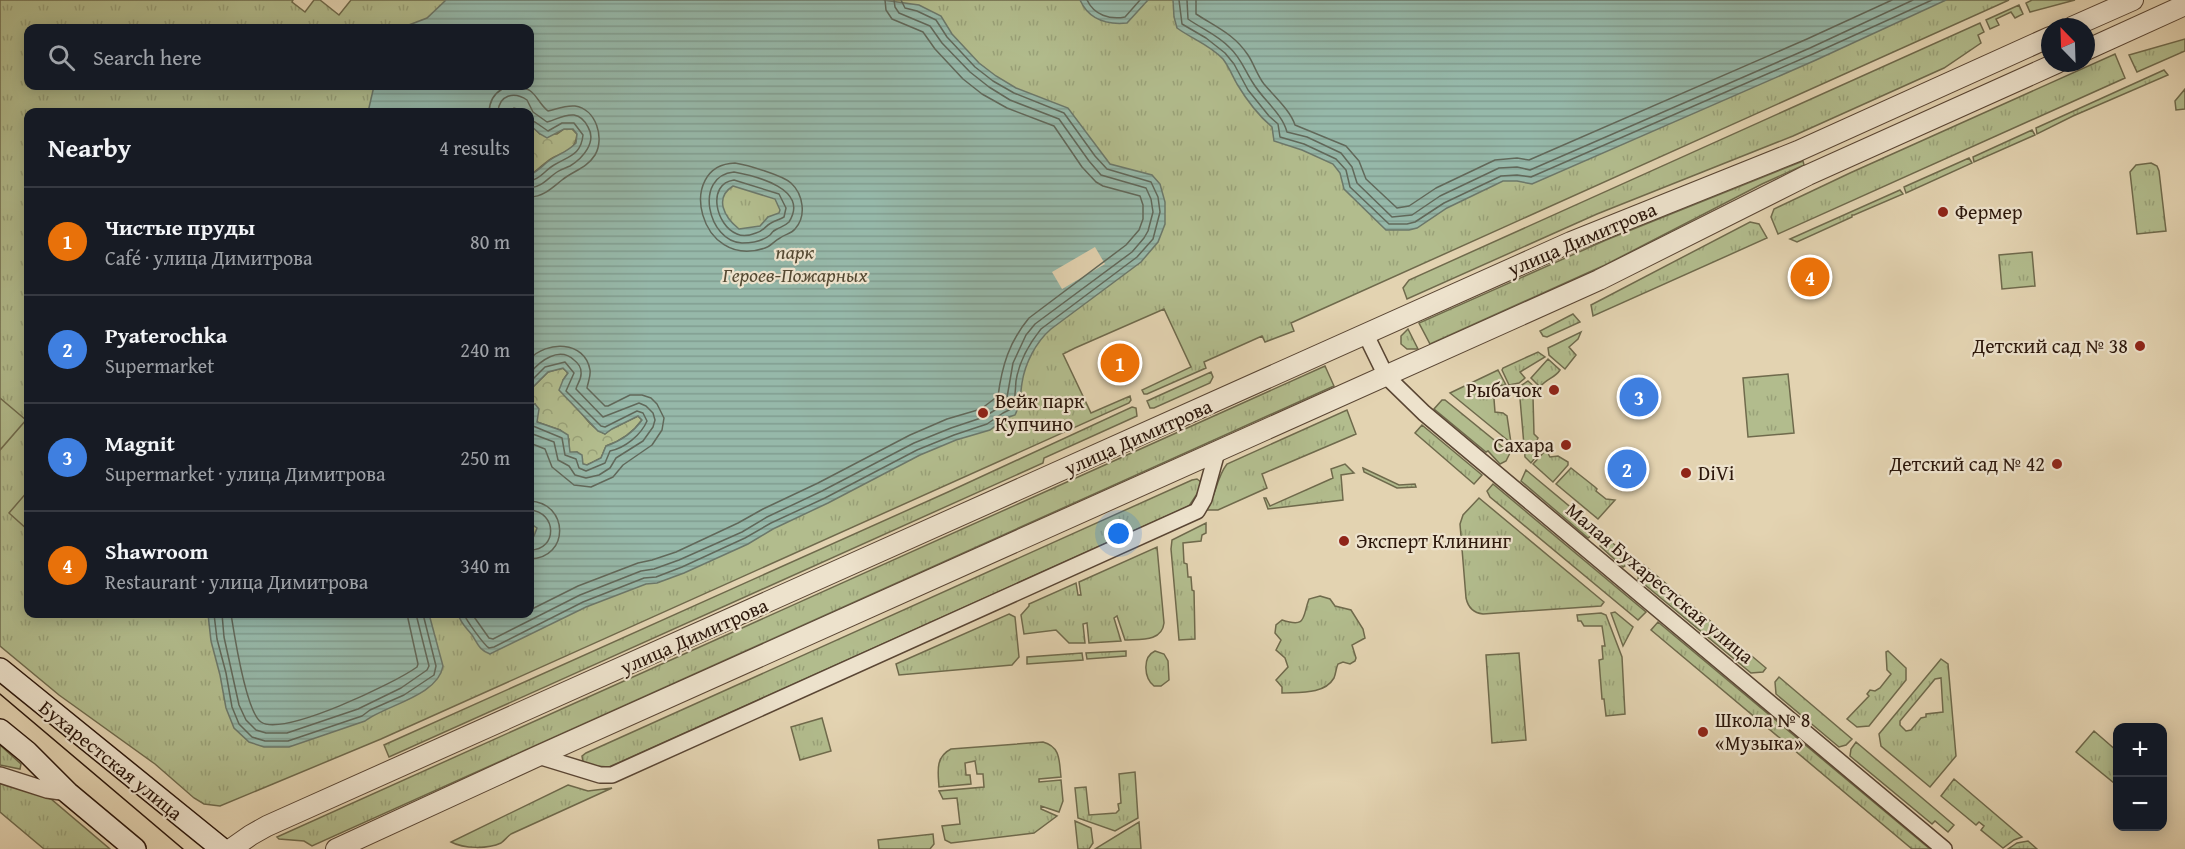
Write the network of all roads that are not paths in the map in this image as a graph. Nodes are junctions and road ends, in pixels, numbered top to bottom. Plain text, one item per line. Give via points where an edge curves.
1 (2133, 0) edge
2 (2185, 5) edge
3 (2092, 18) edge
4 (2041, 41) edge
5 (2095, 46) edge
6 (2041, 70) edge
7 (1366, 335) junction
8 (1386, 375) junction
9 (1217, 452) junction
10 (0, 669) edge
11 (0, 730) edge
12 (538, 756) junction
13 (0, 775) edge
14 (68, 793) junction
15 (135, 849) edge
16 (222, 849) edge
17 (231, 849) edge
18 (336, 849) edge
19 (1944, 849) edge

1 - 3 street
2 - 5 street
4 - 7 street, улица Димитрова via 1798,151 1571,242
6 - 8 street, улица Димитрова via 1808,175 1599,280
7 - 8 street, Малая Бухарестская улица
7 - 17 street, улица Димитрова via 267,826
8 - 9 street, улица Димитрова
8 - 19 street, Малая Бухарестская улица via 1424,413
9 - 12 street, улица Димитрова
9 - 12 street via 1204,500 1197,511 612,775
10 - 16 main road, Бухарестская улица
11 - 14 main road
12 - 18 street, улица Димитрова
13 - 14 street
14 - 15 main road

